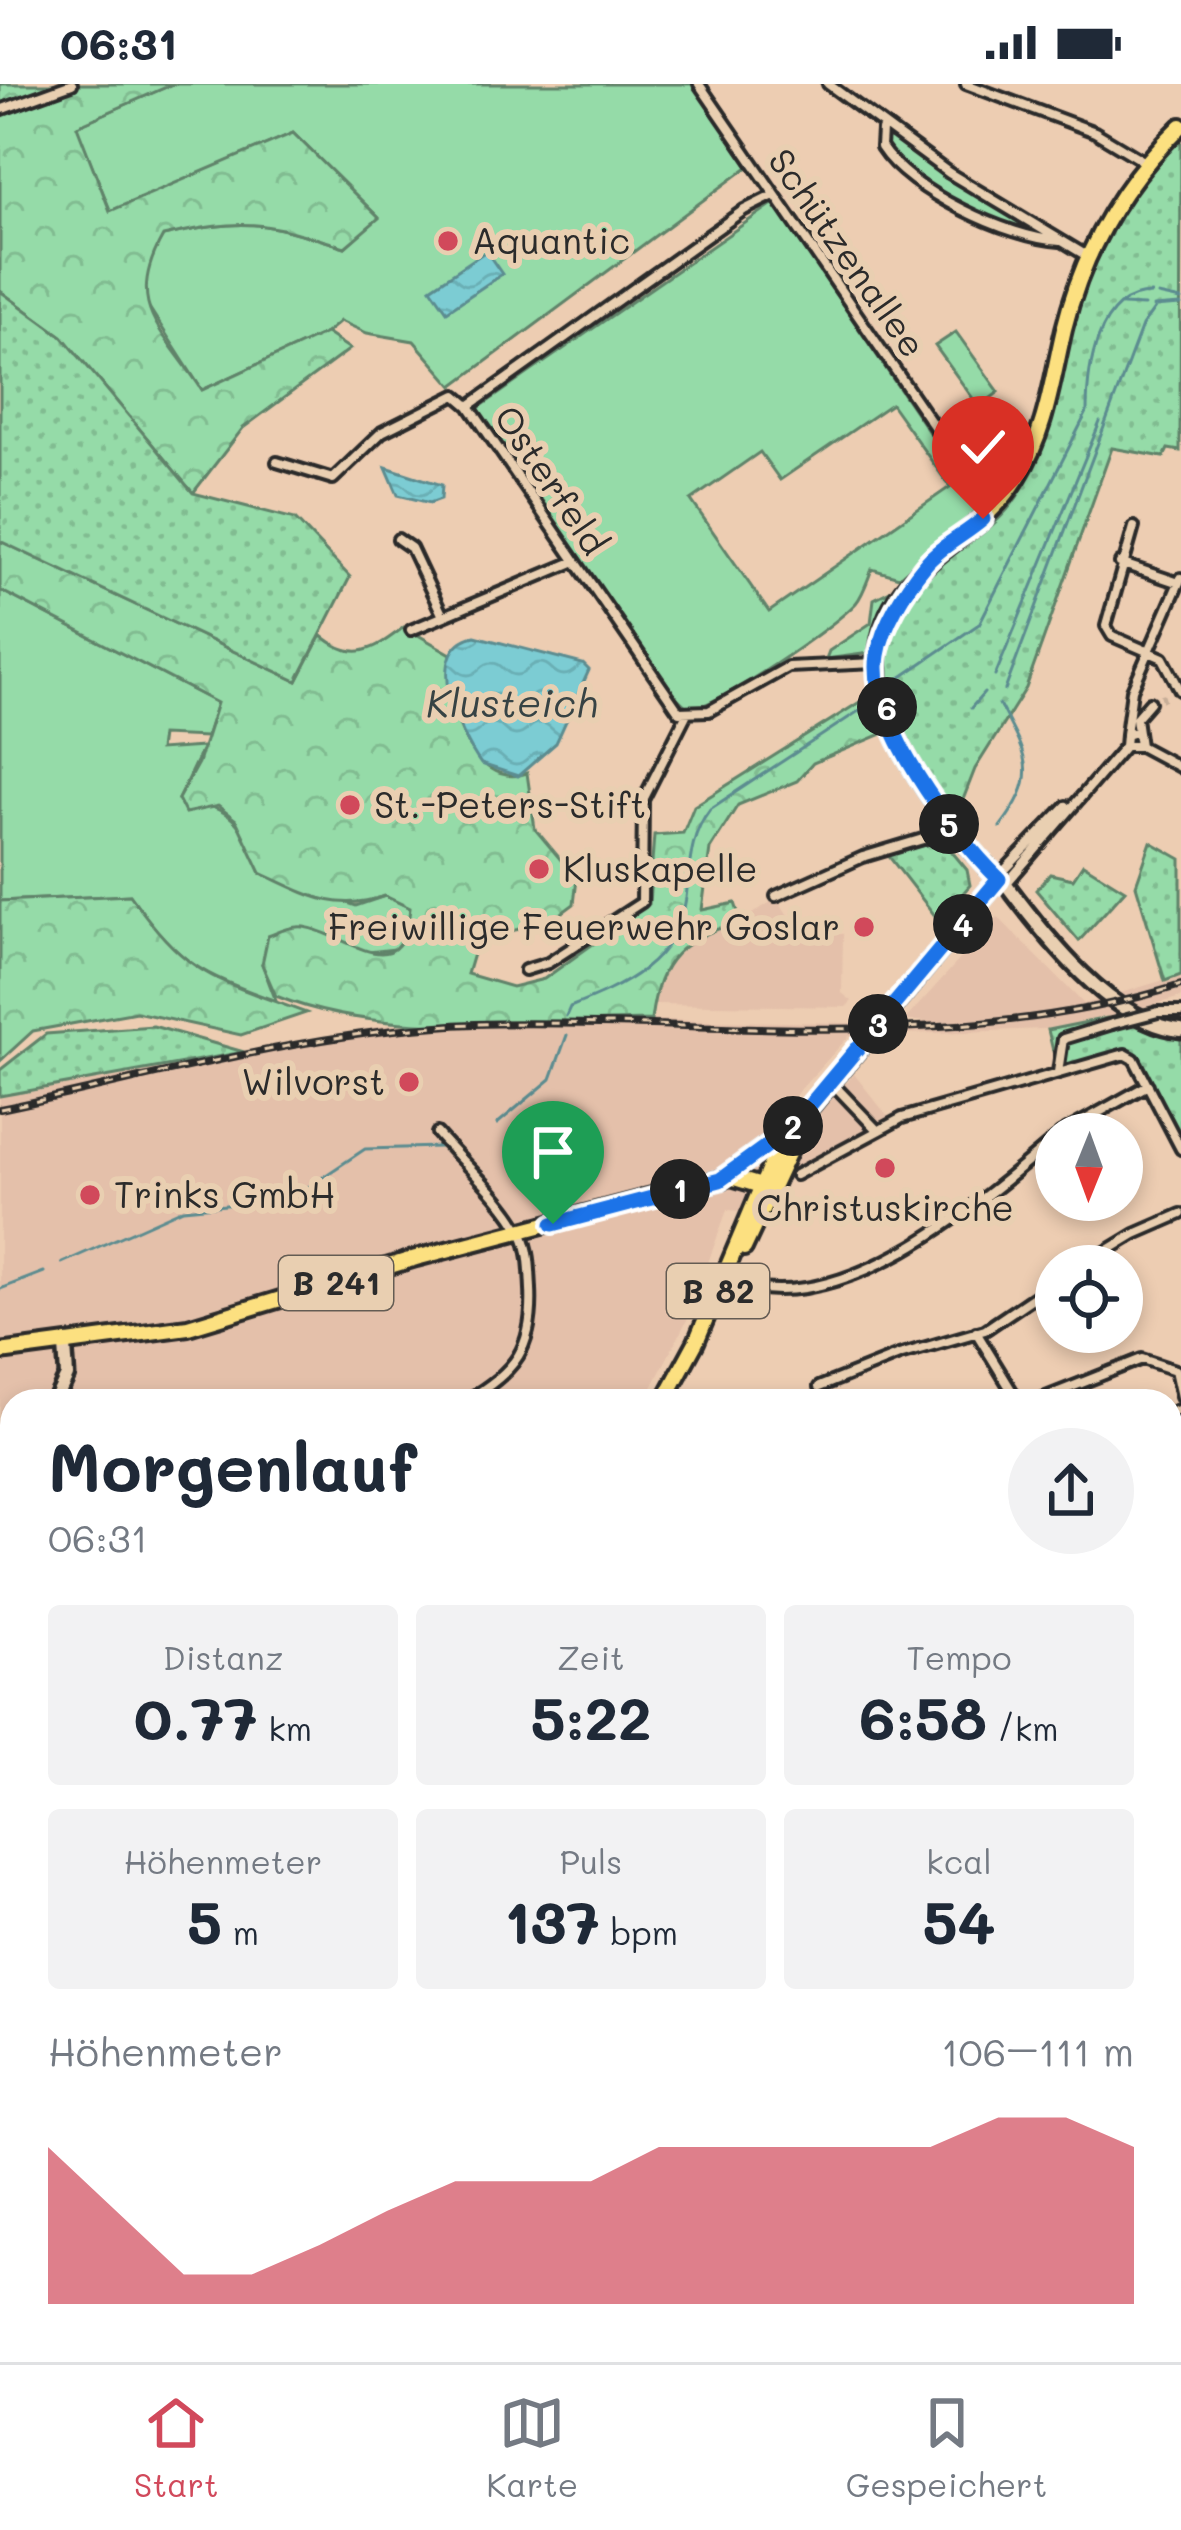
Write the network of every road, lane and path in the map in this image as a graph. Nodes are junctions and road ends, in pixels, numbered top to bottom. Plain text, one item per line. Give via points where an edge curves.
1 (72, 84) edge
2 (828, 84) edge
3 (966, 84) edge
4 (704, 86) edge
5 (0, 110) edge
6 (1181, 126) edge
7 (882, 128) junction
8 (1147, 163) junction
9 (774, 194) junction
10 (1065, 241) junction
11 (1088, 256) junction
12 (470, 406) junction
13 (277, 462) dead end
14 (992, 511) junction
15 (1134, 527) dead end
16 (398, 539) dead end
17 (573, 562) junction
18 (1120, 563) junction
19 (1180, 581) edge
20 (442, 614) junction
21 (412, 630) dead end
22 (1149, 652) junction
23 (878, 658) junction
24 (1181, 690) edge
25 (1169, 695) tunnel mouth
26 (1150, 701) tunnel mouth
27 (686, 715) junction
28 (1129, 738) junction
29 (1140, 746) junction
30 (1181, 768) edge
31 (955, 830) junction
32 (1002, 881) junction
33 (776, 896) dead end
34 (525, 970) dead end
35 (1181, 1012) edge
36 (1181, 1030) edge
37 (851, 1060) junction
38 (1058, 1072) junction
39 (834, 1084) junction
40 (1148, 1085) junction
41 (1099, 1113) edge
42 (790, 1129) junction
43 (877, 1130) junction
44 (437, 1133) dead end
45 (1181, 1149) edge
46 (1035, 1158) edge
47 (796, 1175) dead end
48 (720, 1180) junction
49 (768, 1188) junction
50 (1181, 1214) edge
51 (520, 1232) junction
52 (1117, 1245) edge
53 (728, 1280) junction
54 (1035, 1295) edge
55 (976, 1332) junction
56 (63, 1346) junction
57 (5, 1352) edge
58 (819, 1387) dead end
59 (59, 1389) edge
60 (483, 1389) edge
61 (672, 1389) edge
62 (672, 1389) edge
63 (1011, 1389) edge
64 (1066, 1389) edge
65 (1179, 1389) edge

1 - 5 street
2 - 7 street
3 - 8 street via 1095,132
4 - 9 street, Schützenallee
6 - 8 main road
7 - 10 street
7 - 10 street via 881,147 910,181 1013,232
8 - 11 main road
9 - 12 street, Osterfeld
9 - 14 street, Schützenallee
10 - 11 street
11 - 14 main road via 1036,440
12 - 13 street via 450,394 382,432 333,479
12 - 17 street, Osterfeld
14 - 23 main road via 899,590
15 - 18 street
16 - 20 street via 411,548
17 - 20 street
17 - 27 street, Osterfeld
18 - 19 street
18 - 22 street via 1106,626
19 - 22 street
20 - 21 street
22 - 24 street via 1163,658
22 - 28 street via 1132,690
23 - 27 street via 788,667 709,711
23 - 31 main road via 890,717
24 - 25 street
26 - 28 street
27 - 34 street via 643,800 642,902
28 - 29 street
28 - 29 street via 1142,738
28 - 32 street via 1042,826
29 - 30 street
31 - 32 main road
31 - 33 street via 863,857
32 - 36 street via 1128,1012
32 - 37 main road
35 - 38 street, bridge via 1063,1039
37 - 39 main road, B 82
37 - 42 main road, B 82
38 - 40 street via 1124,1054
38 - 43 street
39 - 43 street
39 - 49 main road, B 82
40 - 41 street
40 - 45 street
42 - 48 main road, B 82
42 - 49 main road, B 82
43 - 47 street
44 - 51 street
46 - 53 street via 885,1263 796,1291
48 - 49 main road, B 82
48 - 51 main road, B 82
49 - 53 main road, B 82
49 - 61 main road, B 82
50 - 52 street
51 - 56 main road, B 241 via 188,1327
51 - 60 street via 530,1269 529,1340
53 - 62 main road, B 82
54 - 55 street
55 - 58 street
55 - 63 street
56 - 57 main road, B 241
56 - 59 street
64 - 65 street via 1142,1359 1175,1370

